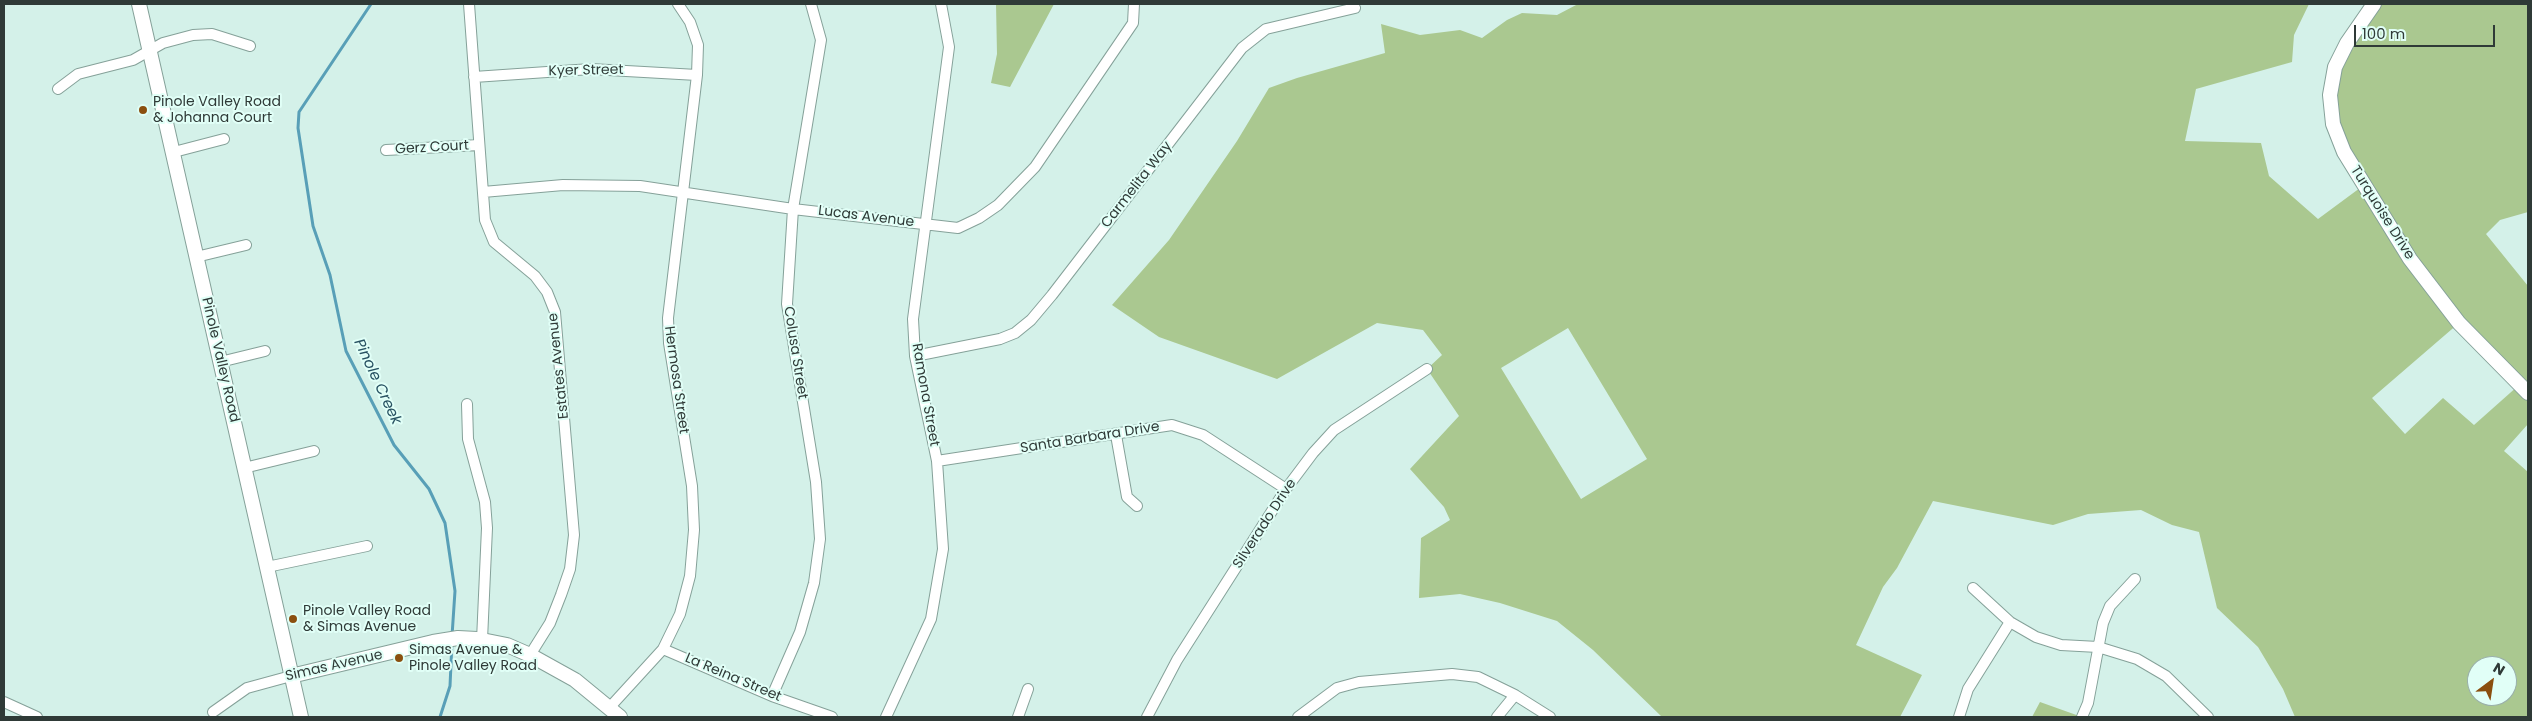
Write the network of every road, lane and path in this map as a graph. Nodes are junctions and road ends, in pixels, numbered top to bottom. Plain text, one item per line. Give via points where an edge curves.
1 (138, 4) edge
2 (469, 4) edge
3 (678, 4) edge
4 (812, 4) edge
5 (941, 4) edge
6 (1134, 4) edge
7 (2374, 4) edge
8 (1355, 8) dead end
9 (250, 46) dead end
10 (148, 52) junction
11 (697, 75) junction
12 (474, 77) junction
13 (58, 89) dead end
14 (224, 139) dead end
15 (479, 145) junction
16 (386, 150) dead end
17 (174, 152) junction
18 (482, 192) junction
19 (684, 193) junction
20 (793, 209) junction
21 (924, 224) junction
22 (246, 244) dead end
23 (196, 257) junction
24 (265, 351) dead end
25 (915, 356) junction
26 (220, 362) junction
27 (1427, 370) dead end
28 (2528, 393) edge
29 (467, 404) dead end
30 (1116, 435) junction
31 (314, 451) dead end
32 (937, 461) junction
33 (244, 468) junction
34 (1286, 489) junction
35 (1137, 506) dead end
36 (367, 546) dead end
37 (267, 567) junction
38 (2135, 579) dead end
39 (1974, 588) dead end
40 (2010, 622) junction
41 (479, 639) junction
42 (2098, 647) junction
43 (663, 649) junction
44 (530, 654) junction
45 (291, 676) junction
46 (1028, 689) dead end
47 (1515, 695) junction
48 (772, 696) junction
49 (4, 702) edge
50 (610, 706) junction
51 (213, 712) dead end
52 (37, 717) edge
53 (301, 717) edge
54 (620, 717) edge
55 (832, 717) edge
56 (886, 717) edge
57 (1018, 717) edge
58 (1147, 717) edge
59 (1298, 717) edge
60 (1497, 717) edge
61 (1550, 717) edge
62 (1959, 717) edge
63 (2082, 717) edge
64 (2208, 717) edge

1 - 10 street, Pinole Valley Road
2 - 12 street, Estates Avenue
3 - 11 street, Hermosa Street via 690,22 698,44
4 - 20 street, Colusa Street via 821,40
5 - 21 street, Ramona Street via 949,47
6 - 21 street, Lucas Avenue via 1133,23 1035,167 998,205 979,218 958,228
7 - 28 street, Turquoise Drive via 2347,43 2333,76 2330,95 2333,124 2344,152 2410,259 2459,323
8 - 25 street, Carmelita Way via 1266,29 1242,48 1052,294 1015,333
9 - 10 street via 212,34 193,35 163,42
10 - 13 street via 133,60 78,74
10 - 17 street, Pinole Valley Road
11 - 12 street, Kyer Street via 591,69
11 - 19 street, Hermosa Street
12 - 15 street, Estates Avenue
14 - 17 street
15 - 16 street, Gerz Court
15 - 18 street, Estates Avenue
17 - 23 street, Pinole Valley Road
18 - 19 street, Lucas Avenue via 563,185 640,186
18 - 44 street, Estates Avenue via 485,220 494,242 535,276 547,292 555,312 574,536 570,569 561,595 550,623
19 - 20 street, Lucas Avenue
19 - 43 street, Hermosa Street via 668,318 669,343 692,486 694,530 686,596
20 - 21 street, Lucas Avenue
20 - 48 street, Colusa Street via 787,304 816,482 820,539 814,583 800,632
21 - 25 street, Ramona Street via 913,319
22 - 23 street
23 - 26 street, Pinole Valley Road
24 - 26 street
25 - 32 street, Ramona Street
26 - 33 street, Pinole Valley Road
27 - 34 street, Silverado Drive via 1334,430
29 - 41 street via 468,439 485,502 487,528
30 - 32 street, Santa Barbara Drive
30 - 34 street, Santa Barbara Drive via 1172,425 1203,435
30 - 35 street via 1128,497
31 - 33 street
32 - 56 street, Ramona Street via 943,549 931,620
33 - 37 street, Pinole Valley Road
34 - 58 street, Silverado Drive via 1177,660
36 - 37 street
37 - 45 street, Pinole Valley Road
38 - 42 street via 2110,606
39 - 40 street
40 - 42 street via 2036,637 2061,645
40 - 62 street via 1968,689
41 - 44 street, Simas Avenue
41 - 45 street, Simas Avenue via 433,642
42 - 63 street via 2088,703
42 - 64 street via 2137,660 2166,676
43 - 48 street, La Reina Street
43 - 50 street, Hermosa Street
44 - 50 street, Simas Avenue via 575,680
45 - 51 street, Simas Avenue via 247,688
45 - 53 street, Pinole Valley Road
46 - 57 street
47 - 59 street via 1478,677 1452,674 1359,682 1337,688
47 - 60 street
47 - 61 street
48 - 55 street, La Reina Street
49 - 52 street
50 - 54 street, Simas Avenue

